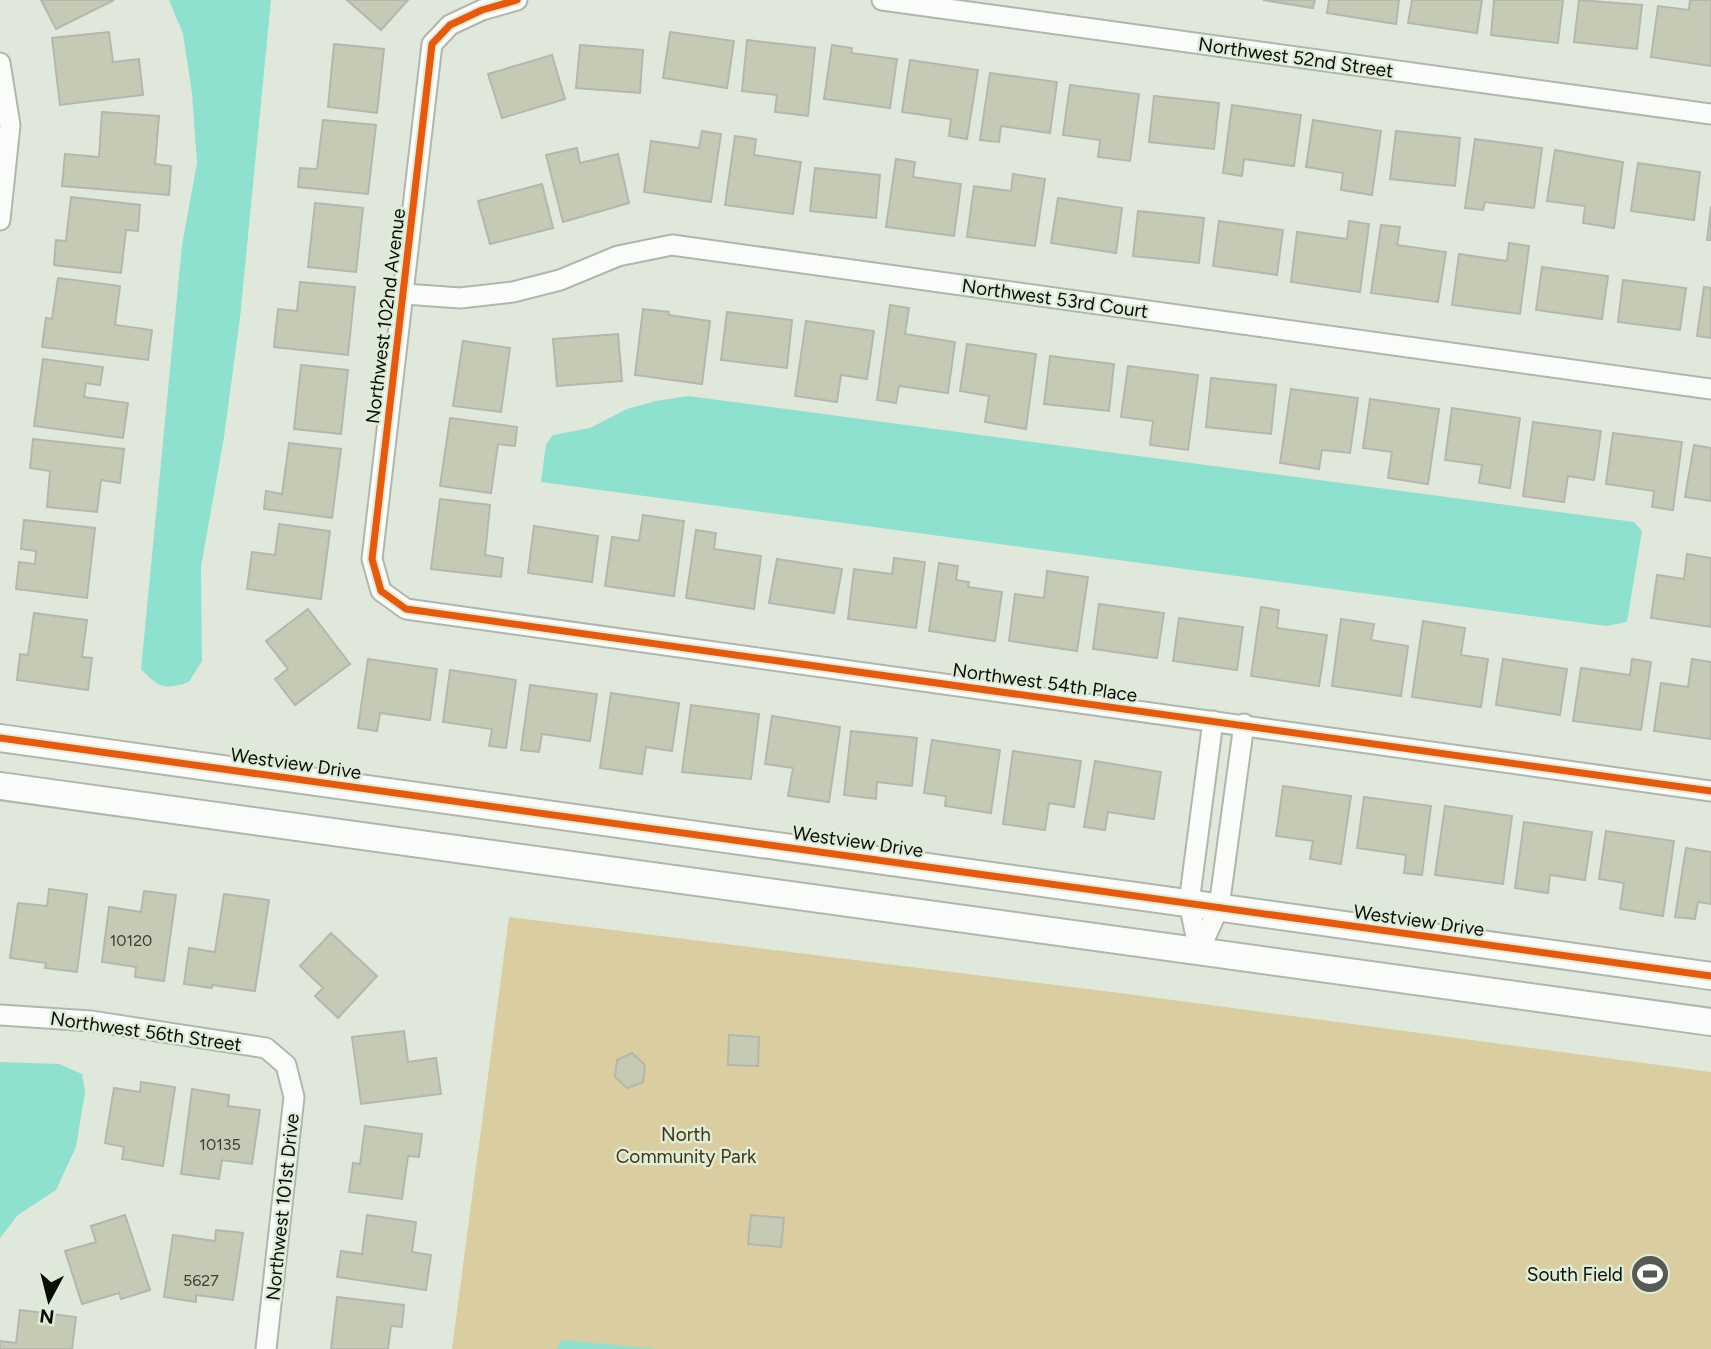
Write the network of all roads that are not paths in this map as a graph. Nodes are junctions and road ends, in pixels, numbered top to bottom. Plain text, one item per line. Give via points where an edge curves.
1 (517, 0) edge
2 (882, 0) edge
3 (0, 63) edge
4 (1711, 114) edge
5 (0, 220) edge
6 (405, 294) junction
7 (1711, 390) edge
8 (381, 591) joint
9 (1213, 721) junction
10 (1244, 724) junction
11 (0, 738) edge
12 (0, 786) edge
13 (1711, 791) edge
14 (1189, 903) junction
15 (1219, 907) junction
16 (1199, 951) junction
17 (1711, 976) edge
18 (0, 1015) edge
19 (1711, 1022) edge
20 (286, 1065) joint
21 (266, 1349) edge

1 - 6 street, Northwest 102nd Avenue via 450,24 432,44
2 - 4 street, Northwest 52nd Street
3 - 5 street via 10,125
6 - 7 street, Northwest 53rd Court via 460,298 513,292 560,280 618,256 672,244
6 - 8 street, Northwest 102nd Avenue via 372,559
8 - 9 street, Northwest 54th Place via 406,609
9 - 10 street, Northwest 54th Place
9 - 14 street
10 - 13 street, Northwest 54th Place
10 - 15 street
11 - 14 street, Westview Drive
12 - 16 street
14 - 15 street, Westview Drive
14 - 16 street
15 - 16 street
15 - 17 street, Westview Drive
16 - 19 street
18 - 20 street, Northwest 56th Street via 91,1021 266,1048
20 - 21 street, Northwest 101st Drive via 294,1097

